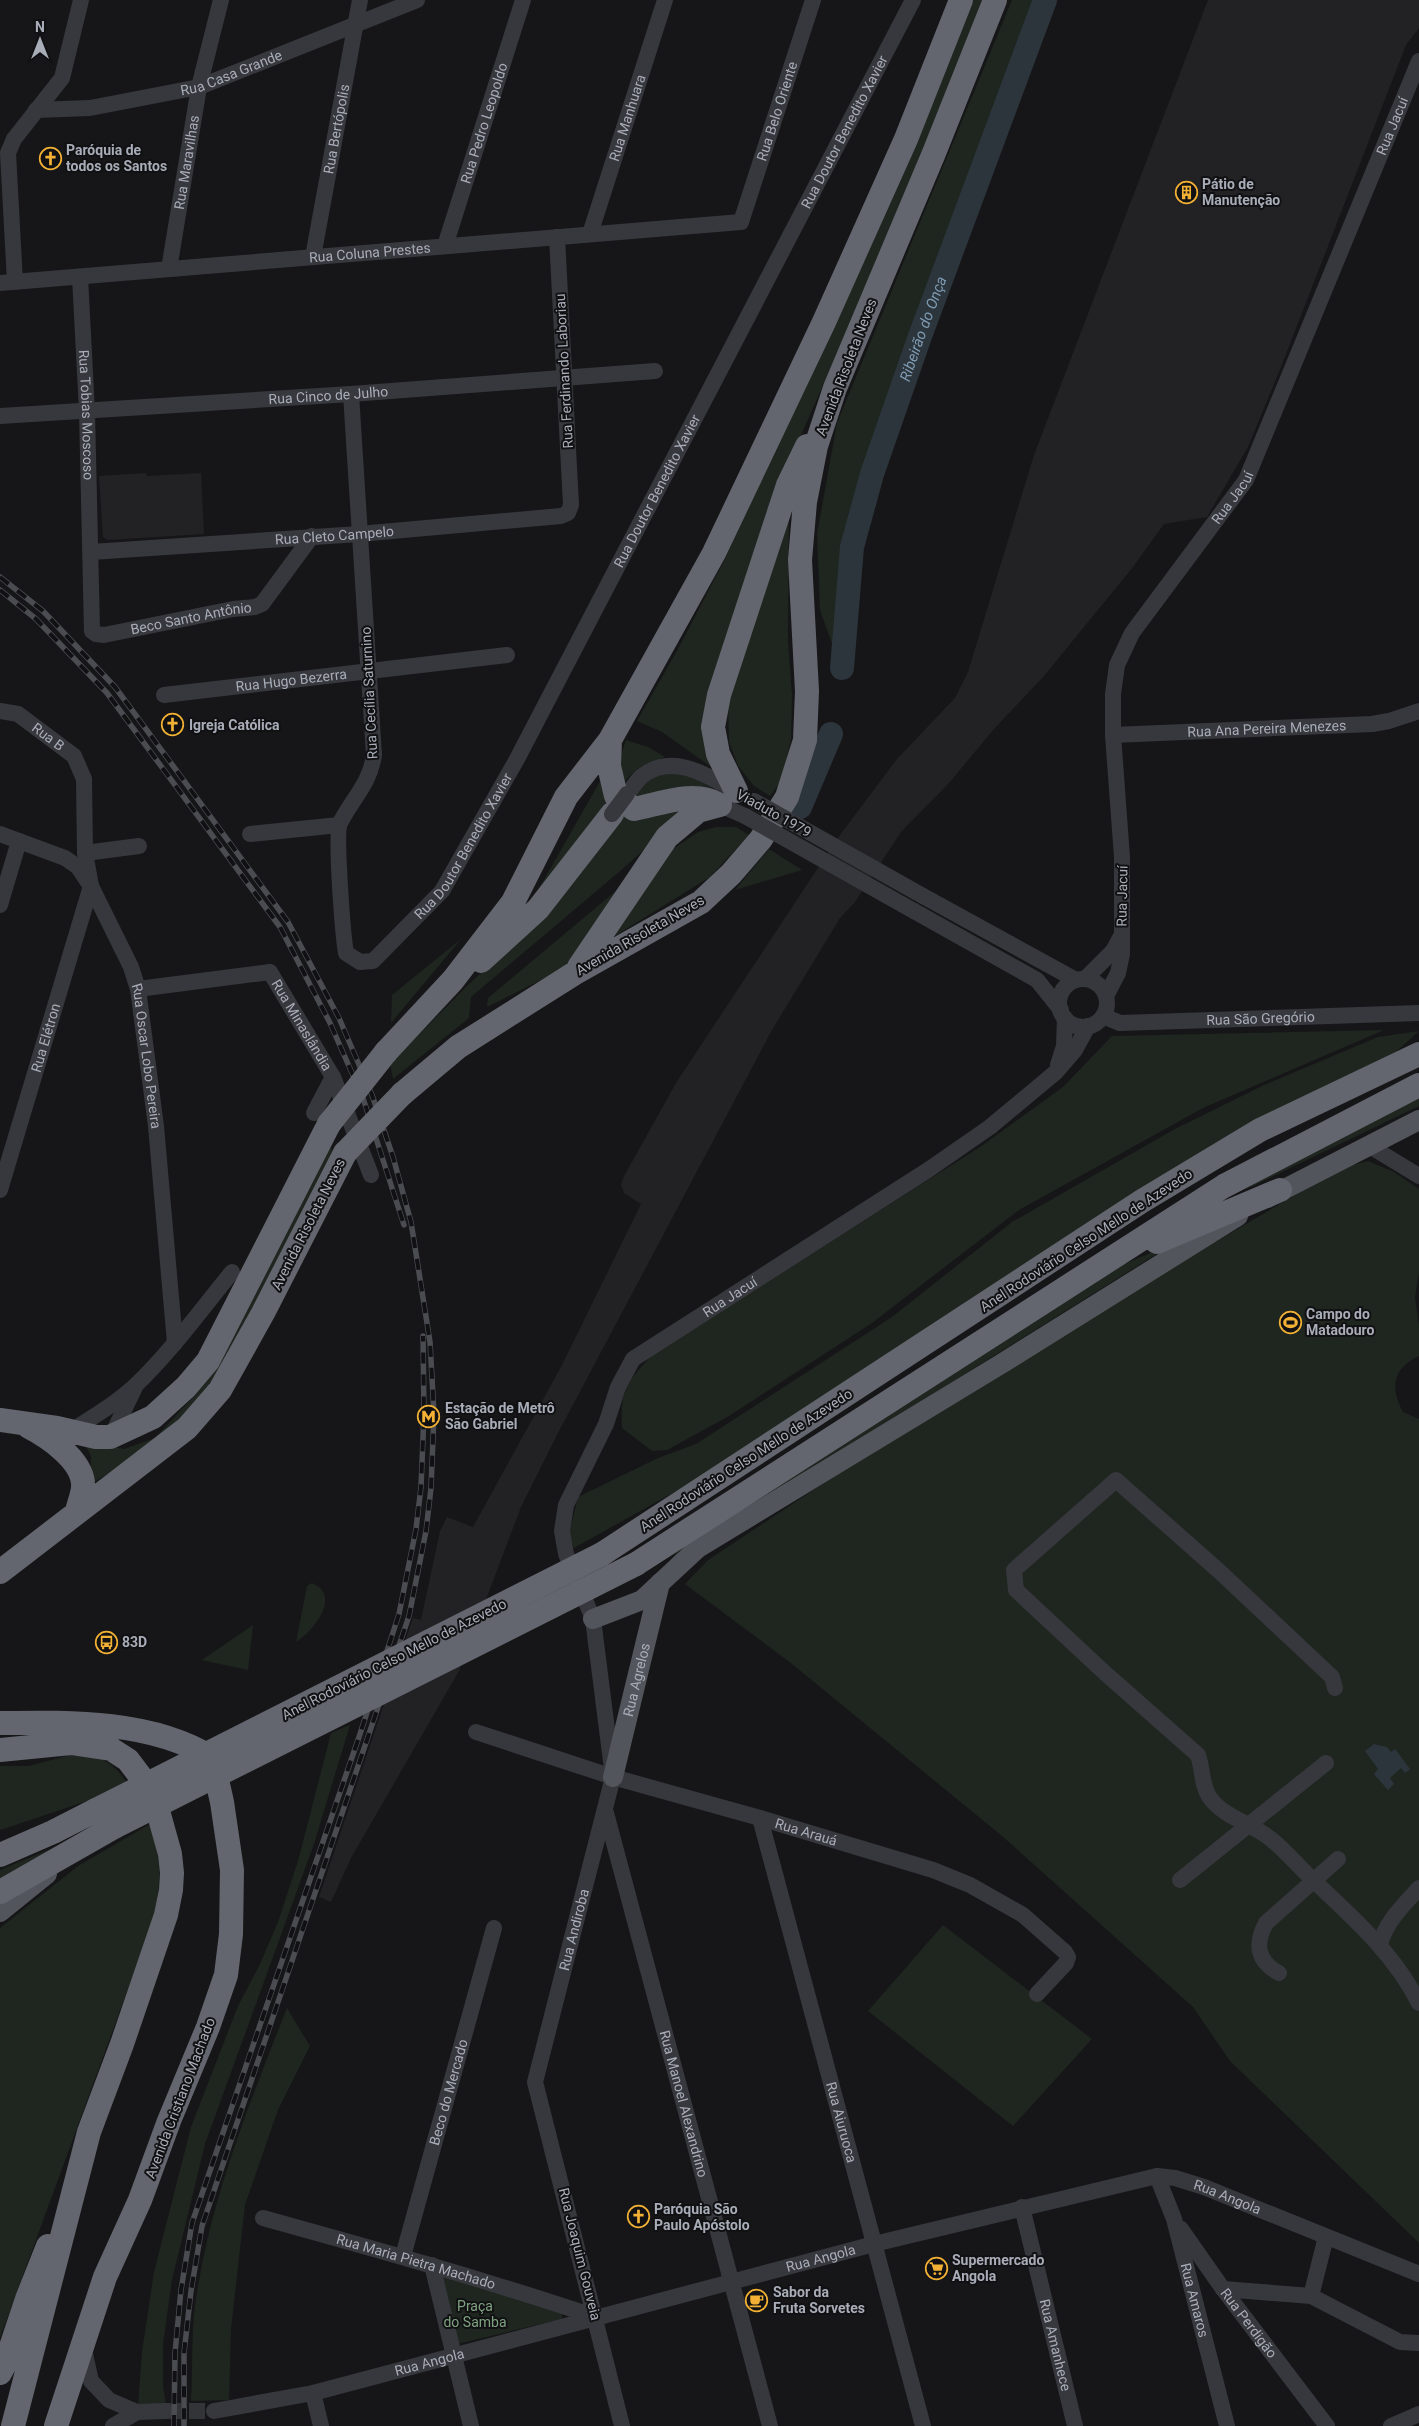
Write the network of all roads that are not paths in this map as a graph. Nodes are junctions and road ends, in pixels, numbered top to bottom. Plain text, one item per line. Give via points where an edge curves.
1 (81, 0) edge
2 (221, 0) edge
3 (360, 0) edge
4 (417, 0) edge
5 (523, 0) edge
6 (665, 0) edge
7 (813, 0) edge
8 (913, 0) edge
9 (961, 0) edge
10 (995, 0) edge
11 (354, 24) junction
12 (1419, 61) edge
13 (199, 87) junction
14 (36, 110) junction
15 (4, 151) edge
16 (741, 222) joint
17 (590, 234) junction
18 (557, 237) junction
19 (445, 246) junction
20 (313, 257) junction
21 (169, 269) junction
22 (80, 276) junction
23 (8, 282) edge
24 (655, 372) dead end
25 (563, 377) junction
26 (835, 388) junction
27 (351, 394) junction
28 (87, 411) junction
29 (0, 416) edge
30 (571, 505) joint
31 (359, 534) junction
32 (312, 536) junction
33 (91, 552) junction
34 (507, 655) dead end
35 (370, 671) junction
36 (164, 696) dead end
37 (0, 711) edge
38 (1419, 711) edge
39 (1113, 735) junction
40 (610, 740) junction
41 (84, 780) joint
42 (737, 799) junction
43 (612, 814) joint
44 (339, 825) junction
45 (0, 834) edge
46 (250, 834) dead end
47 (19, 840) junction
48 (139, 846) dead end
49 (85, 853) junction
50 (91, 886) junction
51 (0, 905) edge
52 (1121, 936) junction
53 (575, 973) junction
54 (453, 980) junction
55 (1081, 980) junction
56 (138, 988) junction
57 (1106, 996) junction
58 (1419, 1013) edge
59 (1063, 1014) junction
60 (1103, 1016) junction
61 (1088, 1026) junction
62 (1419, 1054) edge
63 (1056, 1072) junction
64 (333, 1077) junction
65 (1419, 1085) edge
66 (322, 1118) junction
67 (1419, 1120) edge
68 (1368, 1145) junction
69 (371, 1175) dead end
70 (1419, 1176) edge
71 (0, 1190) edge
72 (1280, 1190) junction
73 (1095, 1268) junction
74 (232, 1272) dead end
75 (174, 1343) junction
76 (136, 1385) junction
77 (5, 1420) edge
78 (64, 1430) junction
79 (110, 1437) junction
80 (77, 1511) junction
81 (0, 1572) edge
82 (660, 1583) junction
83 (593, 1619) junction
84 (1335, 1688) dead end
85 (0, 1723) edge
86 (476, 1732) dead end
87 (0, 1750) edge
88 (1326, 1763) dead end
89 (613, 1777) junction
90 (606, 1811) junction
91 (760, 1818) junction
92 (1248, 1824) junction
93 (54, 1832) junction
94 (0, 1844) edge
95 (84, 1844) junction
96 (0, 1855) edge
97 (1338, 1859) dead end
98 (1180, 1880) dead end
99 (1314, 1881) junction
100 (1419, 1888) edge
101 (0, 1892) edge
102 (0, 1912) edge
103 (494, 1928) dead end
104 (1380, 1945) junction
105 (1279, 1973) dead end
106 (1037, 1994) dead end
107 (1419, 2003) edge
108 (536, 2082) joint
109 (89, 2132) junction
110 (1157, 2176) junction
111 (1022, 2207) junction
112 (263, 2218) dead end
113 (1174, 2219) junction
114 (1326, 2237) junction
115 (874, 2244) junction
116 (403, 2256) junction
117 (432, 2265) junction
118 (1419, 2274) edge
119 (733, 2282) junction
120 (1222, 2289) junction
121 (1311, 2296) junction
122 (596, 2318) junction
123 (83, 2343) junction
124 (1419, 2344) edge
125 (453, 2357) junction
126 (0, 2373) edge
127 (313, 2393) junction
128 (165, 2411) tunnel mouth
129 (214, 2411) tunnel mouth
130 (137, 2412) junction
131 (1419, 2414) edge
132 (13, 2426) edge
133 (56, 2426) edge
134 (113, 2426) edge
135 (321, 2426) edge
136 (470, 2426) edge
137 (622, 2426) edge
138 (770, 2426) edge
139 (923, 2426) edge
140 (1075, 2426) edge
141 (1227, 2426) edge
142 (1327, 2426) edge
143 (1391, 2426) edge

1 - 14 street via 62,78
2 - 13 street, Rua Maravilhas
3 - 11 street, Rua Bertópolis
4 - 11 street, Rua Casa Grande
5 - 19 street, Rua Pedro Leopoldo
6 - 17 street, Rua Manhuara
7 - 16 street, Rua Belo Oriente
8 - 44 street, Rua Doutor Benedito Xavier via 513,768 442,891 373,961 360,962 346,953 342,934
9 - 40 highway, Avenida Risoleta Neves via 906,139 820,331 714,553
10 - 26 highway, Avenida Risoleta Neves
11 - 13 street, Rua Casa Grande via 297,50
11 - 20 street, Rua Bertópolis
12 - 39 street, Rua Jacuí via 1246,480 1132,633 1117,665
13 - 14 street, Rua Casa Grande via 90,108
13 - 21 street, Rua Maravilhas
14 - 15 street
15 - 23 street
16 - 17 street, Rua Coluna Prestes
17 - 18 street, Rua Coluna Prestes
18 - 19 street, Rua Coluna Prestes
18 - 25 street, Rua Ferdinando Laboriau
19 - 20 street, Rua Coluna Prestes
20 - 21 street, Rua Coluna Prestes
21 - 22 street, Rua Coluna Prestes
22 - 23 street, Rua Coluna Prestes
22 - 28 street, Rua Tobias Moscoso
24 - 25 street, Rua Cinco de Julho
25 - 27 street, Rua Cinco de Julho
25 - 30 street, Rua Ferdinando Laboriau
26 - 42 highway via 788,485 719,695 713,727 718,754
26 - 53 highway, Avenida Risoleta Neves via 816,446 805,502 800,560 807,692 805,740 787,797 761,839 701,902
27 - 28 street, Rua Cinco de Julho
27 - 31 street, Rua Cecília Saturnino
28 - 29 street, Rua Cinco de Julho
28 - 33 street, Rua Tobias Moscoso
30 - 31 street, Rua Cleto Campelo via 568,513 561,516
31 - 32 street, Rua Cleto Campelo
31 - 35 street, Rua Cecília Saturnino
32 - 33 street, Rua Cleto Campelo
32 - 33 street, Beco Santo Antônio via 262,604 104,635 92,631
34 - 35 street, Rua Hugo Bezerra
35 - 36 street, Rua Hugo Bezerra
35 - 44 street, Rua Cecília Saturnino via 372,773
37 - 41 street, Rua B via 18,714 74,756
38 - 39 street, Rua Ana Pereira Menezes via 1372,724
39 - 52 street, Rua Jacuí via 1122,857
40 - 42 highway via 609,766 616,796 634,809 691,797
40 - 54 highway, Avenida Risoleta Neves via 566,797 513,902
41 - 49 street, Rua Oscar Lobo Pereira
42 - 43 street, Viaduto 1979, bridge via 696,770 674,766 654,768 641,777
42 - 53 highway via 698,811 667,837
42 - 55 street, Viaduto 1979, bridge
42 - 59 street, Viaduto 1979, bridge via 745,816 1037,980
43 - 54 highway via 538,909 485,958
44 - 46 street
45 - 47 street
47 - 50 street via 65,858 78,867
47 - 51 street
48 - 49 street
49 - 50 street, Rua Oscar Lobo Pereira
50 - 56 street, Rua Oscar Lobo Pereira
50 - 71 street, Rua Elétron
52 - 55 street, Rua Jacuí via 1113,951
52 - 57 street, Rua Jacuí via 1118,973
53 - 80 highway, Avenida Risoleta Neves, bridge via 458,1047 402,1094 345,1152 220,1390 186,1428
54 - 66 highway, Avenida Risoleta Neves, bridge
55 - 57 street via 1098,984
55 - 59 street via 1064,989 1060,995
56 - 64 street, Rua Minaslândia via 270,972
56 - 75 street, Rua Oscar Lobo Pereira via 156,1126
57 - 60 street
58 - 60 street, Rua São Gregório via 1120,1023
59 - 61 street via 1071,1023
59 - 63 street via 1064,1046
60 - 61 street
61 - 63 street, Rua Jacuí via 1075,1050
62 - 93 highway, Anel Rodoviário Celso Mello de Azevedo, bridge via 1260,1130 1142,1201 602,1554
63 - 83 street, Rua Jacuí via 990,1127 936,1164 633,1359 618,1387 606,1424 566,1505 562,1531 566,1554
64 - 66 street
64 - 69 street, Rua Minaslândia
65 - 73 highway, Anel Rodoviário Celso Mello de Azevedo via 1224,1186
66 - 79 highway, Avenida Risoleta Neves via 208,1361 153,1418
67 - 68 main road
68 - 70 street
68 - 72 main road
72 - 73 highway
72 - 82 main road via 704,1544
73 - 95 highway, Anel Rodoviário Celso Mello de Azevedo, bridge via 636,1564
74 - 75 street
75 - 76 street
76 - 78 street via 110,1406
76 - 79 street
77 - 78 highway, Avenida Risoleta Neves
77 - 80 highway via 47,1437 71,1460 83,1483
78 - 79 highway, Avenida Risoleta Neves
80 - 81 highway, Avenida Risoleta Neves
82 - 83 main road via 642,1600
82 - 89 main road, Rua Agrelos
83 - 89 street
84 - 92 street via 1332,1677 1116,1480 1014,1570 1016,1590 1198,1755 1209,1796 1219,1809
85 - 123 highway, Avenida Cristiano Machado via 107,1726 181,1740 212,1758 232,1870 231,1934 226,1974 140,2200 105,2277
86 - 89 street, Rua Arauá
87 - 109 highway via 71,1743 111,1749 128,1760 153,1793 170,1854 171,1890 166,1915
88 - 92 street
89 - 90 street, Rua Andiroba
89 - 91 street, Rua Arauá
90 - 108 street, Rua Andiroba
90 - 119 street, Rua Manoel Alexandrino
91 - 106 street, Rua Arauá via 933,1870 970,1885 1023,1915 1068,1957
91 - 115 street, Rua Aiuruoca
92 - 98 street
92 - 99 street via 1272,1840
93 - 94 main road, Anel Rodoviário Celso Mello de Azevedo
93 - 96 highway, Anel Rodoviário Celso Mello de Azevedo
95 - 101 highway, Anel Rodoviário Celso Mello de Azevedo
95 - 102 main road, Anel Rodoviário Celso Mello de Azevedo
97 - 99 street
99 - 104 street
99 - 105 street via 1266,1923 1261,1932 1260,1950 1266,1966
100 - 104 street via 1388,1925
103 - 116 street, Beco do Mercado
104 - 107 street via 1408,1981
108 - 122 street, Rua Joaquim Gouveia
109 - 126 highway via 64,2186 48,2245
109 - 132 highway
110 - 111 street, Rua Angola
110 - 113 street, Rua Amaros
110 - 114 street, Rua Angola via 1204,2187
111 - 115 street, Rua Angola
111 - 140 street, Rua Amanhece
112 - 116 street, Rua Maria Pietra Machado
113 - 120 street, Rua Perdigão
113 - 141 street, Rua Amaros
114 - 118 street, Rua Angola
114 - 121 street
115 - 119 street, Rua Angola
115 - 139 street, Rua Aiuruoca
116 - 117 street, Rua Maria Pietra Machado
117 - 122 street, Rua Maria Pietra Machado
117 - 125 street
119 - 122 street, Rua Angola
119 - 138 street, Rua Manoel Alexandrino
120 - 121 street
120 - 142 street, Rua Perdigão
121 - 124 street via 1400,2342
122 - 125 street, Rua Angola
122 - 137 street, Rua Joaquim Gouveia
123 - 130 street via 91,2381 109,2400
123 - 133 highway, Avenida Cristiano Machado
125 - 127 street, Rua Angola
125 - 136 street
127 - 129 street, Rua Angola
127 - 135 street
128 - 130 street
130 - 134 street
131 - 143 street

